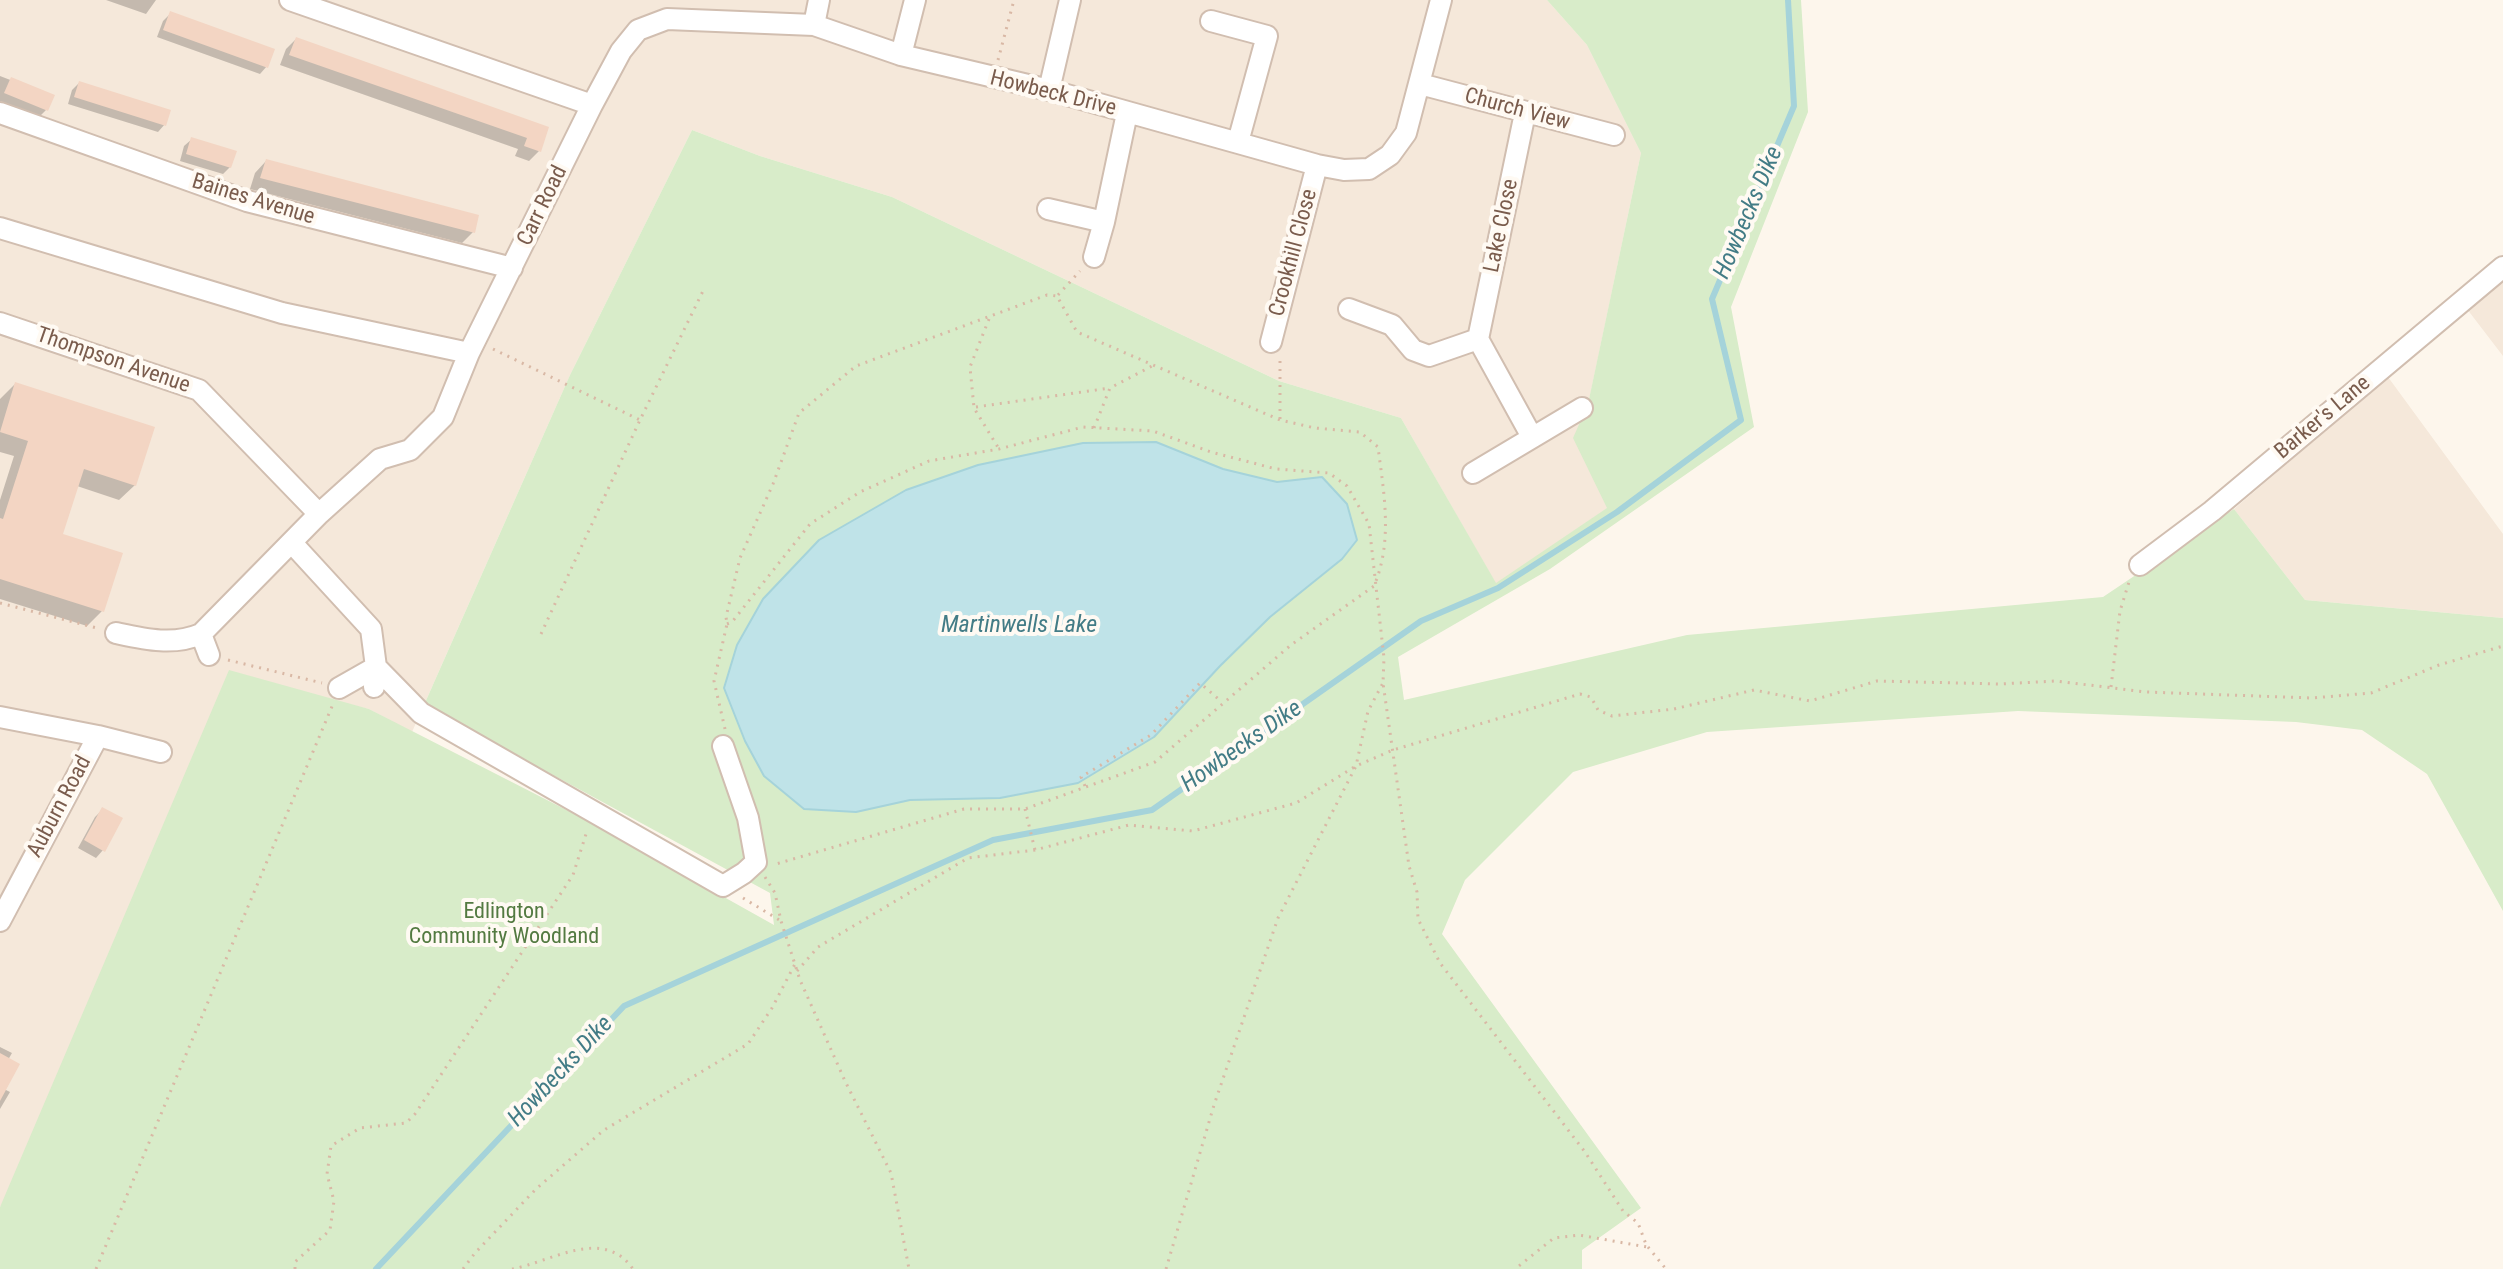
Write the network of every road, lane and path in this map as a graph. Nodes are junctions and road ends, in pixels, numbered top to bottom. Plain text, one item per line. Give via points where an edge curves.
1 (290, 0) edge
2 (819, 0) edge
3 (915, 0) edge
4 (1014, 0) edge
5 (1070, 0) edge
6 (1441, 0) edge
7 (1211, 21) dead end
8 (814, 25) junction
9 (901, 55) junction
10 (993, 79) junction
11 (1420, 84) junction
12 (1049, 90) junction
13 (592, 105) junction
14 (0, 113) edge
15 (1127, 113) junction
16 (1525, 113) junction
17 (1614, 135) dead end
18 (1238, 142) junction
19 (1317, 165) junction
20 (1048, 209) dead end
21 (1104, 222) junction
22 (0, 228) edge
23 (1094, 257) joint
24 (2503, 267) edge
25 (512, 268) junction
26 (703, 291) dead end
27 (1057, 296) junction
28 (1349, 309) dead end
29 (989, 318) junction
30 (0, 323) edge
31 (1478, 339) junction
32 (1271, 342) joint
33 (472, 347) junction
34 (1156, 364) junction
35 (1110, 388) junction
36 (974, 408) junction
37 (1582, 408) dead end
38 (640, 420) junction
39 (1280, 420) junction
40 (1094, 428) junction
41 (1532, 437) junction
42 (999, 449) junction
43 (1473, 473) dead end
44 (319, 514) junction
45 (292, 543) junction
46 (2140, 565) joint
47 (1374, 586) junction
48 (0, 603) edge
49 (727, 624) junction
50 (116, 633) joint
51 (201, 634) junction
52 (541, 634) dead end
53 (2503, 646) edge
54 (209, 655) joint
55 (375, 677) junction
56 (1383, 683) junction
57 (2111, 687) junction
58 (339, 688) junction
59 (1222, 702) junction
60 (0, 717) edge
61 (98, 736) junction
62 (723, 746) joint
63 (1393, 750) junction
64 (161, 752) dead end
65 (1356, 766) junction
66 (1086, 787) junction
67 (1025, 809) junction
68 (595, 813) junction
69 (1035, 850) junction
70 (759, 867) junction
71 (723, 886) junction
72 (0, 921) edge
73 (781, 921) junction
74 (795, 964) junction
75 (797, 971) junction
76 (1647, 1247) junction
77 (96, 1269) edge
78 (295, 1269) edge
79 (463, 1269) edge
80 (512, 1269) edge
81 (633, 1269) edge
82 (909, 1269) edge
83 (1166, 1269) edge
84 (1515, 1269) edge
85 (1666, 1269) edge

1 - 13 street
2 - 8 street
3 - 9 street
4 - 10 path
5 - 12 street
6 - 11 street, Howbeck Drive
7 - 18 street via 1267,36
8 - 9 street, Howbeck Drive
8 - 13 street, Howbeck Drive via 667,19 638,30
9 - 10 street, Howbeck Drive
10 - 12 street, Howbeck Drive
11 - 16 street, Church View
11 - 19 street, Howbeck Drive via 1406,133 1390,155 1369,169
12 - 15 street, Howbeck Drive
13 - 25 street, Carr Road
14 - 25 street, Baines Avenue via 247,201
15 - 18 street, Howbeck Drive
15 - 21 street
16 - 17 street, Church View
16 - 31 street, Lake Close
18 - 19 street, Howbeck Drive
19 - 32 street, Crookhill Close
20 - 21 street
21 - 23 street
22 - 33 street via 282,313
23 - 27 path
24 - 46 street, Barker's Lane
25 - 33 street, Carr Road
26 - 38 path
27 - 29 path via 1047,295
27 - 34 path via 1077,332
28 - 31 street via 1392,325 1413,350 1429,356
29 - 36 path via 970,367
29 - 49 path via 856,366 799,413 740,558
30 - 44 street, Thompson Avenue via 199,390
31 - 41 street
32 - 39 path via 1281,361
33 - 38 path
33 - 44 street, Carr Road via 443,417 410,450 380,459
34 - 35 path
34 - 39 path
35 - 36 path
35 - 40 path
36 - 42 path
37 - 41 street
38 - 52 path
39 - 47 path via 1360,432 1378,447 1388,525
40 - 42 path
40 - 47 path via 1153,431 1276,469 1329,473 1347,486 1369,524
41 - 43 street
42 - 49 path via 929,461 860,492 810,524
44 - 45 street, Carr Road
45 - 51 street, Carr Road
45 - 55 street via 371,629
46 - 57 path via 2131,575 2120,611
47 - 56 path
47 - 59 path
48 - 50 path
49 - 62 path via 714,681 726,724
50 - 51 street via 185,641
51 - 54 street
53 - 57 path via 2371,693 2312,698
54 - 58 path
55 - 58 street
55 - 68 street via 421,713
56 - 63 path
56 - 65 path via 1368,711
57 - 63 path via 2056,681 1877,681 1810,701 1754,690 1674,709 1612,716 1580,694
58 - 77 path
59 - 66 path via 1155,762
59 - 66 path via 1200,683 1151,735 1081,777
60 - 61 street
61 - 64 street
61 - 72 street, Auburn Road
62 - 70 street
63 - 65 path
63 - 76 path via 1418,919 1440,963 1585,1152 1623,1211 1638,1223
65 - 69 path via 1296,803 1193,831 1129,825
65 - 83 path via 1278,918 1214,1105
66 - 67 path
67 - 69 path
67 - 70 path via 964,809
68 - 71 street
68 - 78 path via 573,875 415,1114 406,1123 360,1128 331,1146 330,1230 295,1262
69 - 75 path via 968,858 818,947
70 - 71 street
70 - 73 path via 775,893
71 - 73 path
73 - 74 path
74 - 75 path
74 - 79 path via 748,1044 604,1130 536,1189
75 - 82 path via 891,1173
76 - 84 path via 1579,1235 1554,1238
76 - 85 path
80 - 81 path via 597,1247 614,1251

